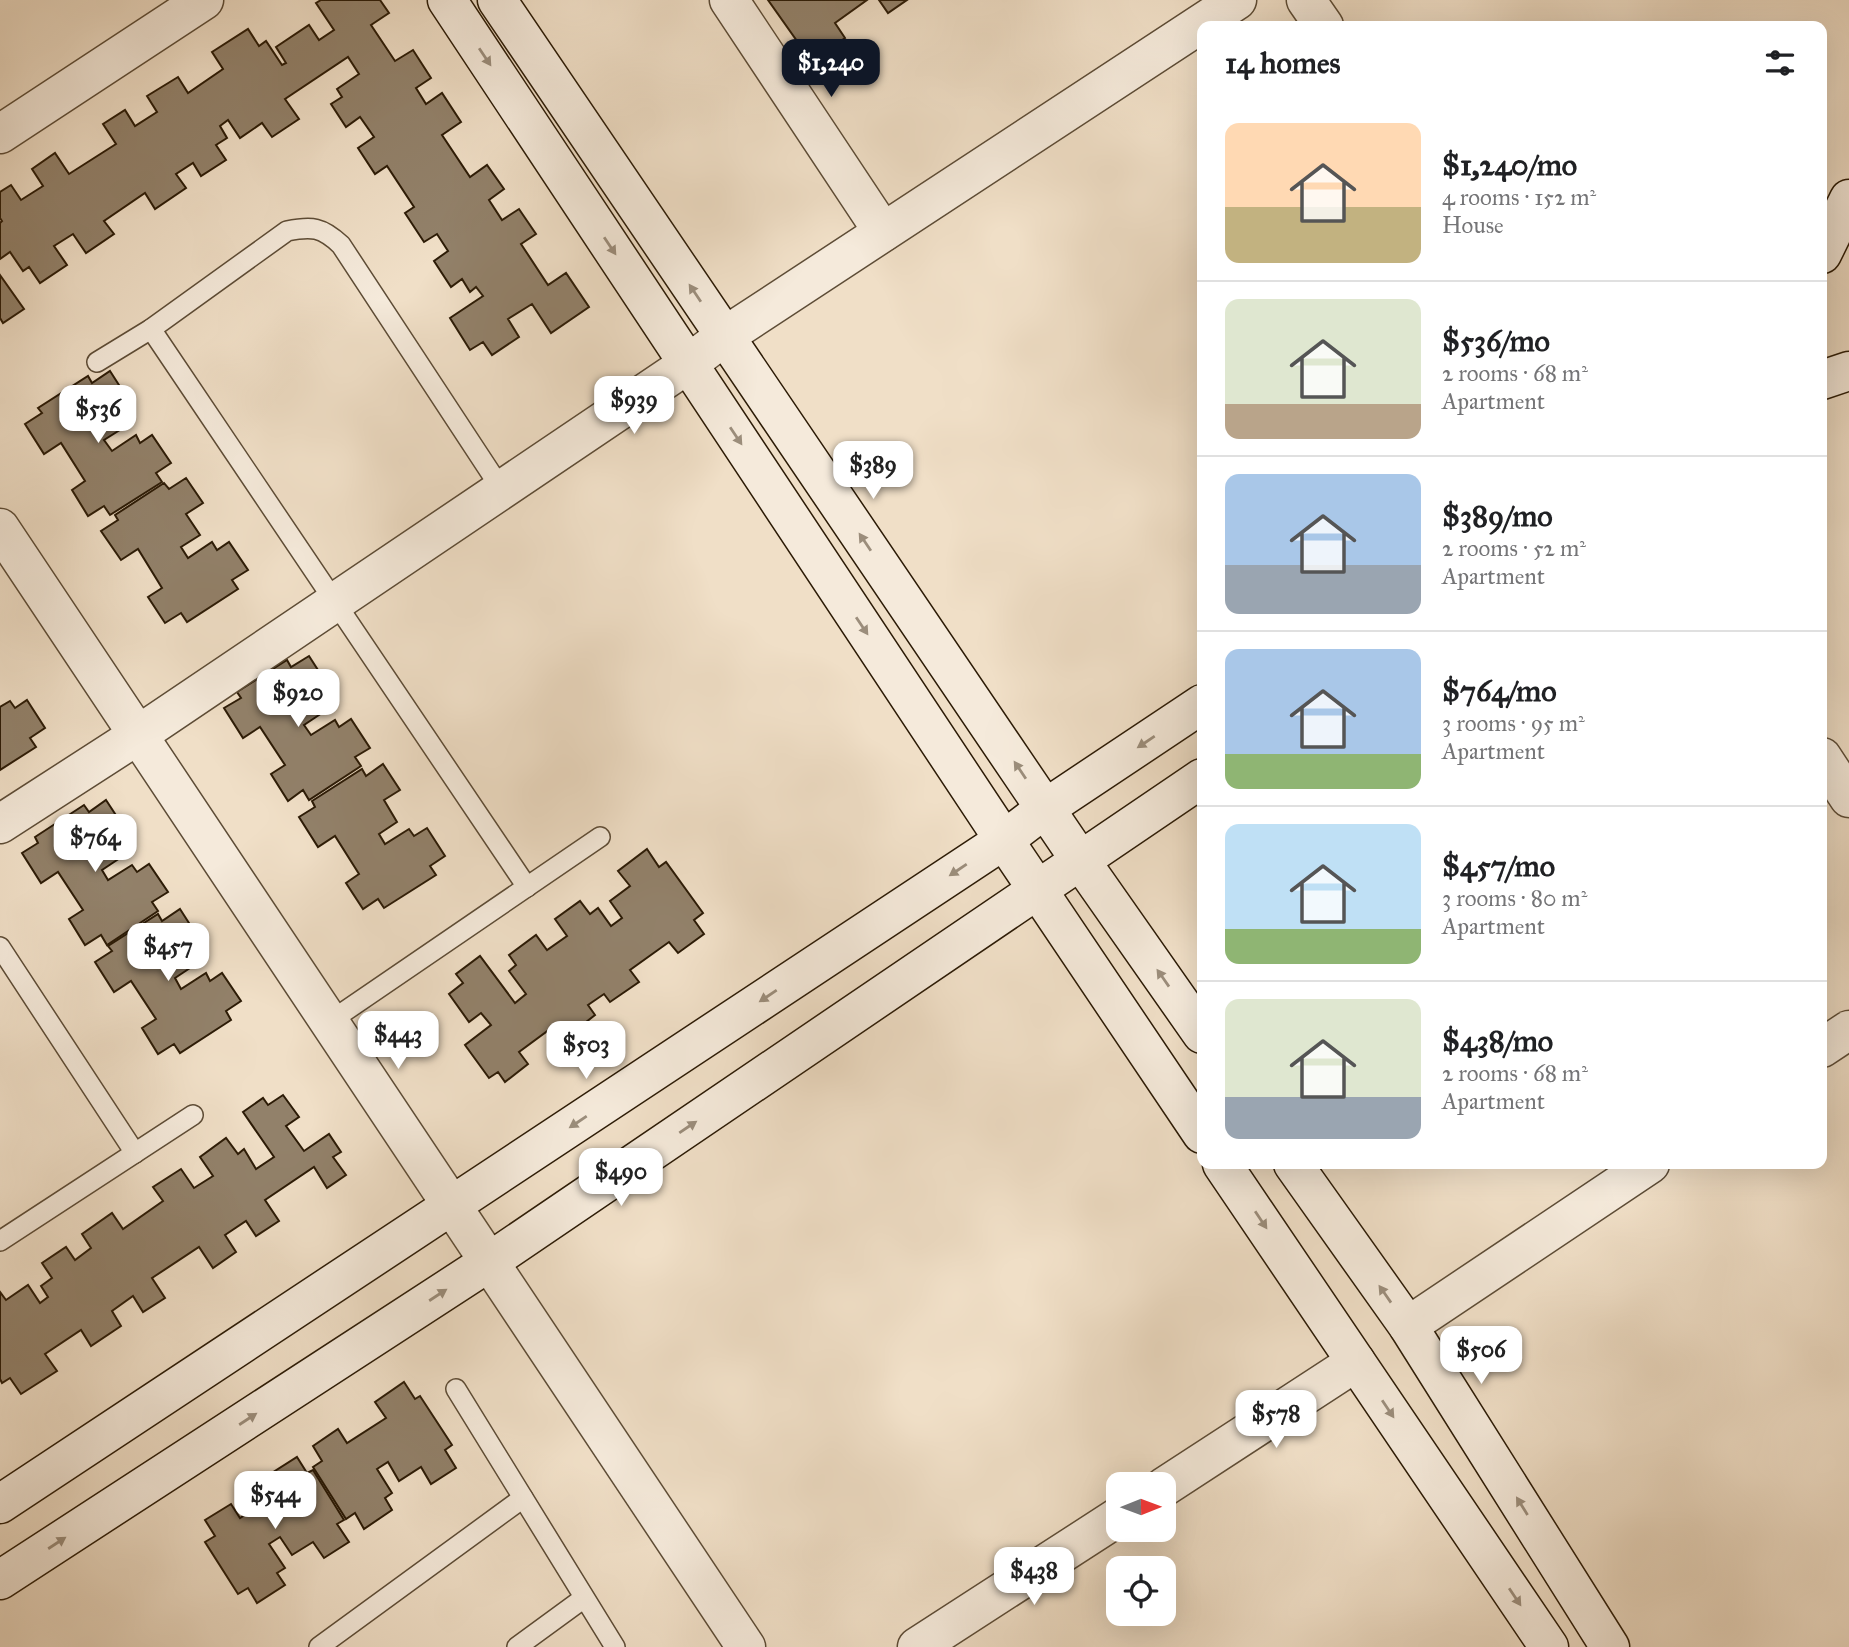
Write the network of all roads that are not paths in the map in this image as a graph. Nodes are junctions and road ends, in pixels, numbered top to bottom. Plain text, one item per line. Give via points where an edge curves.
1 (447, 0) edge
2 (497, 0) edge
3 (729, 0) edge
4 (1237, 0) edge
5 (1306, 0) edge
6 (184, 5) edge
7 (1205, 21) edge
8 (1321, 21) edge
9 (1197, 26) edge
10 (0, 134) edge
11 (1849, 199) edge
12 (883, 232) junction
13 (1827, 244) edge
14 (151, 329) junction
15 (724, 336) junction
16 (97, 362) dead end
17 (688, 364) junction
18 (1849, 371) edge
19 (1827, 378) edge
20 (502, 490) junction
21 (0, 527) edge
22 (334, 603) junction
23 (1197, 707) edge
24 (138, 735) junction
25 (1827, 765) edge
26 (1197, 781) edge
27 (1849, 798) edge
28 (1046, 808) junction
29 (0, 824) edge
30 (600, 837) dead end
31 (1004, 840) junction
32 (1080, 860) junction
33 (527, 887) junction
34 (1038, 890) junction
35 (0, 947) edge
36 (329, 1022) junction
37 (1197, 1027) edge
38 (1849, 1030) edge
39 (1827, 1045) edge
40 (192, 1115) dead end
41 (1197, 1127) edge
42 (135, 1153) junction
43 (1226, 1169) edge
44 (1297, 1169) edge
45 (1643, 1169) edge
46 (452, 1205) junction
47 (0, 1241) edge
48 (489, 1262) junction
49 (1408, 1326) junction
50 (1356, 1362) junction
51 (456, 1389) dead end
52 (1176, 1479) edge
53 (523, 1497) junction
54 (0, 1504) edge
55 (1106, 1525) edge
56 (0, 1580) edge
57 (584, 1598) junction
58 (319, 1647) edge
59 (517, 1647) edge
60 (615, 1647) edge
61 (746, 1647) edge
62 (917, 1647) edge
63 (1549, 1647) edge
64 (1610, 1647) edge

1 -> 17 street
15 -> 2 street
3 - 12 street
4 - 7 street
5 - 8 street
6 - 10 street
9 - 12 street
11 - 13 street
12 - 15 street
14 - 16 lane
14 - 20 lane via 287,232 309,227 329,233
14 - 22 lane
15 - 17 street
28 -> 15 street
17 - 20 street
17 -> 31 street
18 - 19 street
20 - 22 street
21 - 24 street
22 - 24 street
22 - 33 lane
23 -> 28 street
24 - 29 street
24 - 36 street
25 - 27 street
26 - 32 street
28 - 31 street
28 - 32 street
30 - 33 lane
31 - 34 street
31 -> 46 street
32 - 34 street
37 -> 32 street
33 - 36 lane
34 - 41 street
48 -> 34 street
35 - 42 lane
36 - 46 street
38 - 39 street
40 - 42 lane
42 - 47 lane
43 -> 50 street
49 -> 44 street
45 - 49 street
46 - 48 street
46 - 54 street
56 -> 48 street
48 - 61 street
64 -> 49 street
50 - 52 street
50 -> 63 street
51 - 53 lane
53 - 57 lane
53 - 58 lane
55 - 62 street
57 - 59 lane
57 - 60 lane

